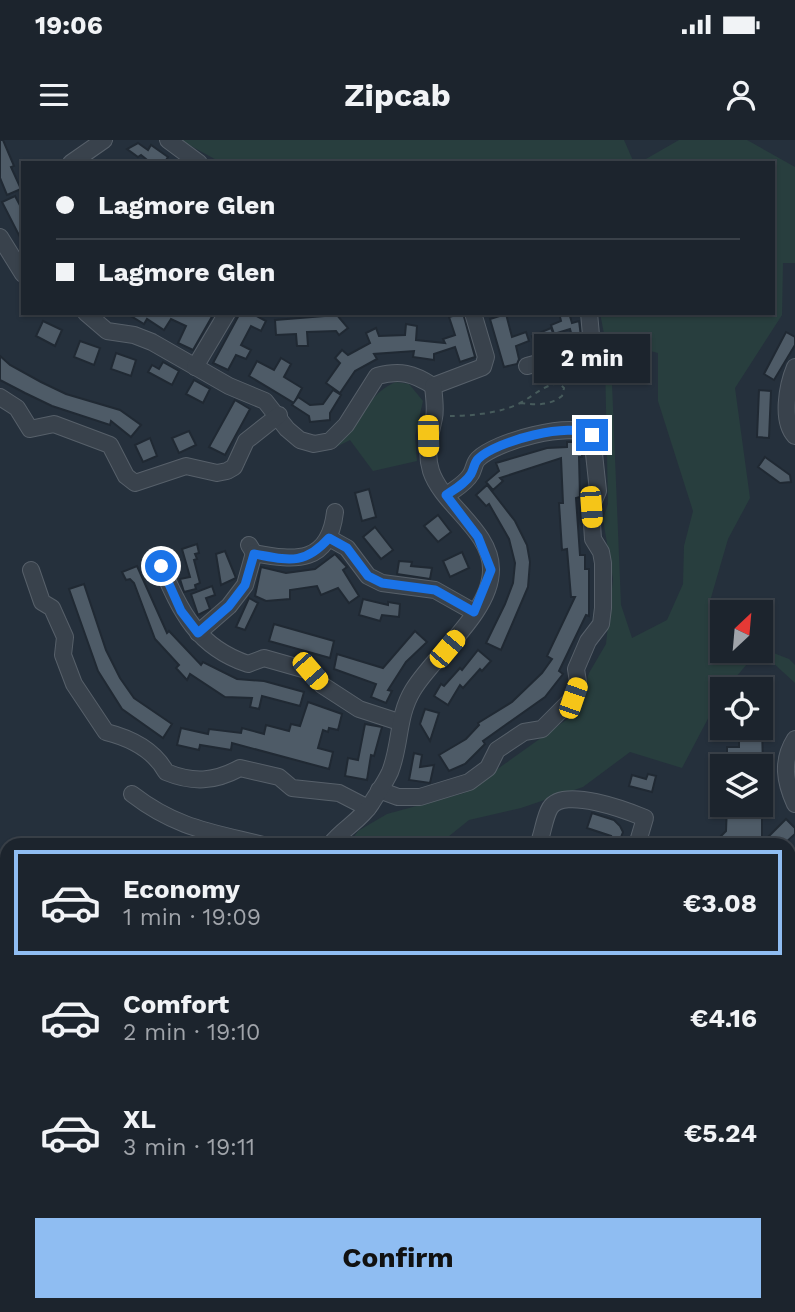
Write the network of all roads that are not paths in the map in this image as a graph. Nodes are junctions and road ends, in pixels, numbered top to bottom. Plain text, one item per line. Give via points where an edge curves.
1 (104, 140) edge
2 (167, 140) edge
3 (74, 161) edge
4 (196, 161) edge
5 (0, 237) edge
6 (21, 271) edge
7 (88, 315) edge
8 (226, 315) edge
9 (474, 315) edge
10 (589, 315) edge
11 (527, 366) dead end
12 (195, 367) junction
13 (795, 367) edge
14 (433, 386) junction
15 (0, 397) edge
16 (279, 415) junction
17 (795, 436) edge
18 (446, 495) junction
19 (335, 512) dead end
20 (329, 538) junction
21 (161, 566) dead end
22 (39, 576) dead end
23 (474, 612) junction
24 (198, 633) junction
25 (399, 722) junction
26 (795, 739) edge
27 (379, 790) junction
28 (132, 794) dead end
29 (795, 804) edge
30 (369, 808) junction
31 (222, 838) edge
32 (335, 838) edge
33 (540, 838) edge
34 (639, 838) edge

1 - 3 street
2 - 4 street
5 - 6 street
7 - 12 street via 107,331 152,342
8 - 12 street
9 - 14 street via 486,357 483,367
10 - 11 street via 593,352
12 - 16 street via 265,401
13 - 17 street via 787,385 787,408
14 - 16 street via 397,370 377,376 355,414 330,441 314,444 300,440
14 - 18 street via 435,416 428,436 429,458 436,484
15 - 16 street via 18,408 33,437 54,424 110,446 135,484 186,466 227,471 234,467 246,441
18 - 23 street via 478,537 491,570
18 - 27 street via 464,483 476,460 490,451 560,428 583,429 592,435 598,491 591,507 593,539 603,563 601,624 576,669 573,698 542,729 524,732 497,750 488,768 469,782 420,797 398,797
19 - 20 street
20 - 23 street via 347,548 368,576 382,583 435,590
20 - 24 street via 315,553 299,560 251,549 245,585
21 - 24 street via 181,611
22 - 30 street via 42,602 52,608 65,637 63,655 88,708 106,732 158,758 166,772 183,779 204,781 240,768 279,777 292,788 339,793
23 - 25 street via 412,691
24 - 25 street via 236,660 248,664 264,658 310,671 322,685 359,709
25 - 27 street via 390,770
26 - 29 street via 785,762
27 - 30 street
28 - 31 street via 159,814
30 - 32 street
33 - 34 street via 550,807 584,799 645,818

